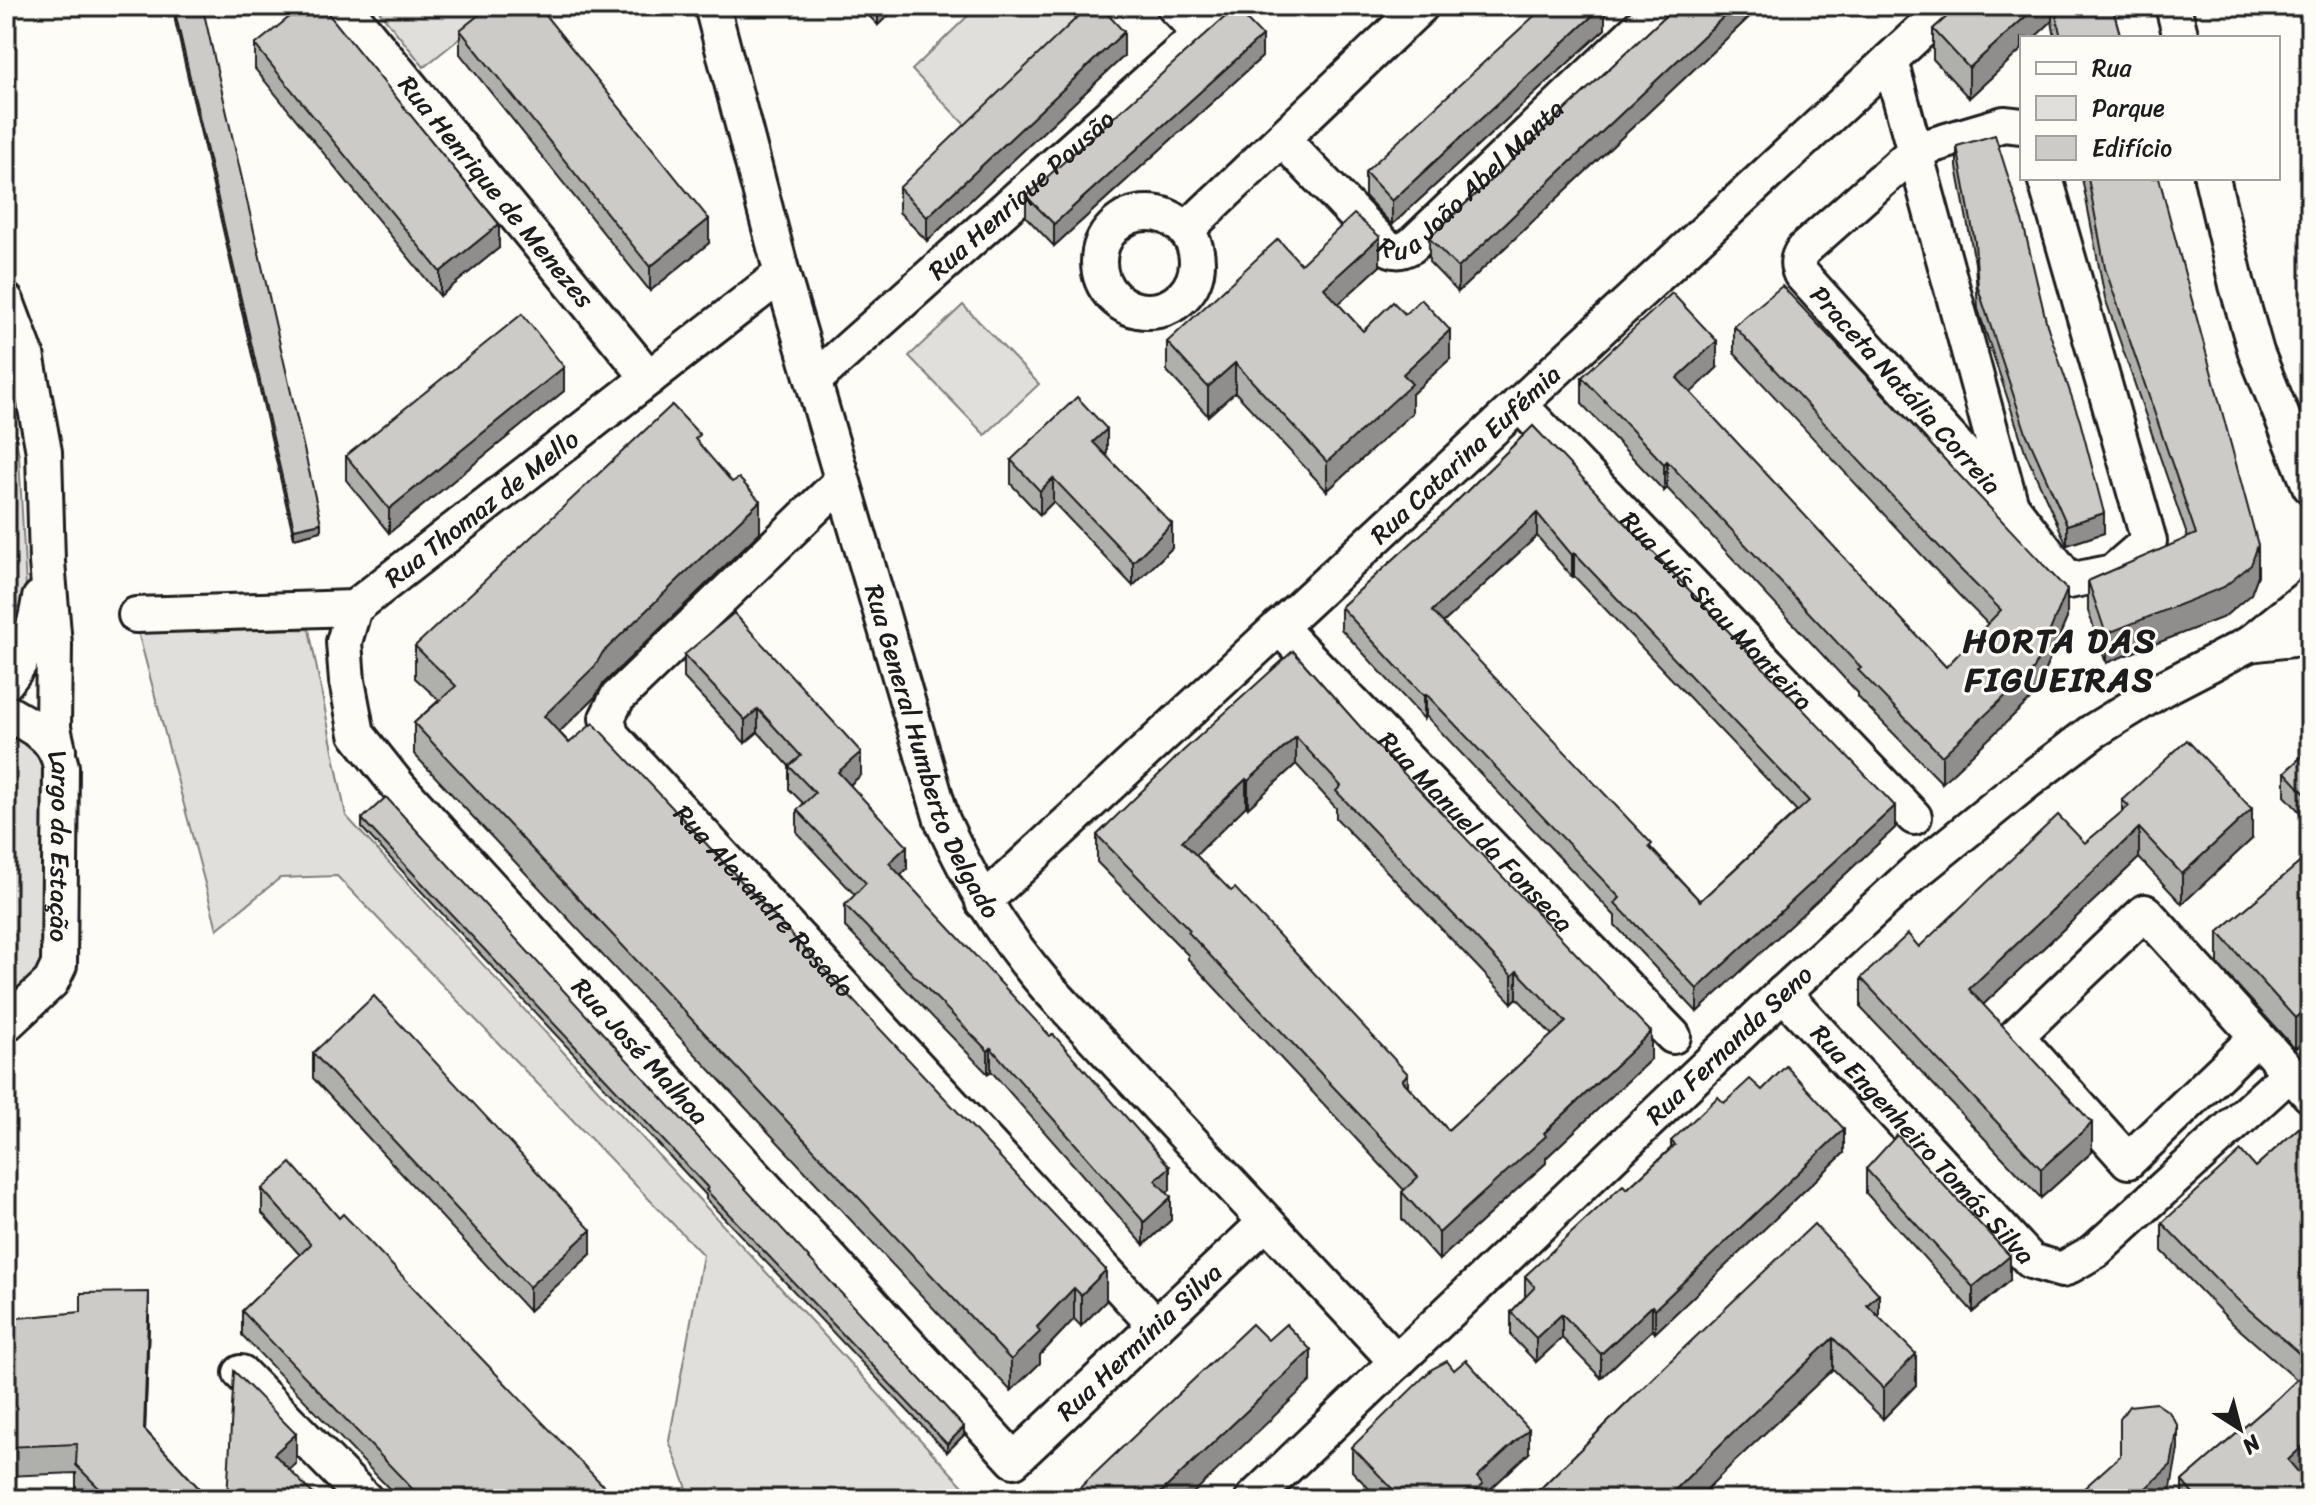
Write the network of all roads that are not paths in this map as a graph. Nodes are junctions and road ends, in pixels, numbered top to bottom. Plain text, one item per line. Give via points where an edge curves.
1 (344, 6) edge
2 (712, 6) edge
3 (1174, 6) edge
4 (1230, 6) edge
5 (1662, 6) edge
6 (1948, 6) edge
7 (2173, 6) edge
8 (1414, 8) edge
9 (1201, 34) junction
10 (2180, 36) edge
11 (1890, 60) junction
12 (2020, 126) edge
13 (1282, 139) junction
14 (1916, 150) junction
15 (2046, 180) edge
16 (2212, 180) edge
17 (1186, 230) dead end
18 (782, 274) junction
19 (6, 301) edge
20 (649, 378) junction
21 (814, 380) junction
22 (1519, 404) junction
23 (842, 481) junction
24 (2310, 486) edge
25 (2011, 506) junction
26 (47, 562) junction
27 (2310, 595) edge
28 (354, 608) junction
29 (136, 615) dead end
30 (1279, 627) junction
31 (2310, 637) edge
32 (2249, 644) junction
33 (6, 682) edge
34 (6, 712) edge
35 (58, 750) junction
36 (1914, 817) dead end
37 (983, 902) junction
38 (1783, 993) junction
39 (20, 1004) edge
40 (6, 1024) edge
41 (1673, 1036) dead end
42 (2257, 1037) junction
43 (2300, 1084) edge
44 (1266, 1222) junction
45 (1156, 1326) junction
46 (1397, 1362) junction
47 (241, 1373) edge
48 (1014, 1460) joint
49 (365, 1499) edge
50 (1253, 1499) edge

1 - 20 street, Rua Henrique de Menezes
2 - 18 street, Rua General Humberto Delgado
3 - 9 street
4 - 9 street, Rua Henrique Pousão
5 - 13 street, Rua João Abel Manta via 1402,251 1384,245
6 - 11 street, Rua Catarina Eufémia
7 - 10 street
8 - 13 street
9 - 21 street, Rua Henrique Pousão
11 - 14 street, Praceta Natália Correia
11 - 22 street, Rua Catarina Eufémia
12 - 14 street via 2004,124
13 - 17 street
14 - 25 street, Praceta Natália Correia
14 - 25 street, Praceta Natália Correia via 1803,250 1798,267
15 - 25 street via 2149,541 2113,572 2069,581
16 - 24 street via 2256,352
18 - 20 street, Rua Thomaz de Mello
18 - 21 street, Rua General Humberto Delgado
19 - 26 street via 26,354 44,452
20 - 28 street, Rua Thomaz de Mello
21 - 23 street, Rua General Humberto Delgado
22 - 30 street, Rua Catarina Eufémia
22 - 36 street, Rua Luís Stau Monteiro
23 - 37 street, Rua General Humberto Delgado via 942,820
23 - 45 street, Rua Alexandre Rosado via 617,698 607,718 611,735
26 - 33 street via 32,639
26 - 35 street
27 - 32 street, Rua Fernanda Seno
28 - 29 street
28 - 48 street, Rua José Malhoa via 344,642 357,734 399,787
30 - 37 street, Rua Catarina Eufémia
30 - 41 street, Rua Manuel da Fonseca
31 - 32 street, Rua Fernanda Seno
32 - 38 street, Rua Fernanda Seno via 2092,732 1913,874
34 - 35 street, Largo da Estação
35 - 39 street, Largo da Estação via 59,965 51,982
37 - 44 street, Rua General Humberto Delgado via 1047,987
38 - 43 street, Rua Engenheiro Tomás Silva via 2031,1261 2062,1270 2095,1251
38 - 46 street, Rua Fernanda Seno
39 - 40 street, Largo da Estação
42 - 42 street via 2145,912 2016,1036 2128,1161
42 - 43 street
44 - 45 street, Rua Hermínia Silva
44 - 46 street, Rua General Humberto Delgado
45 - 48 street, Rua Hermínia Silva
46 - 50 street, Rua Fernanda Seno
47 - 49 street

